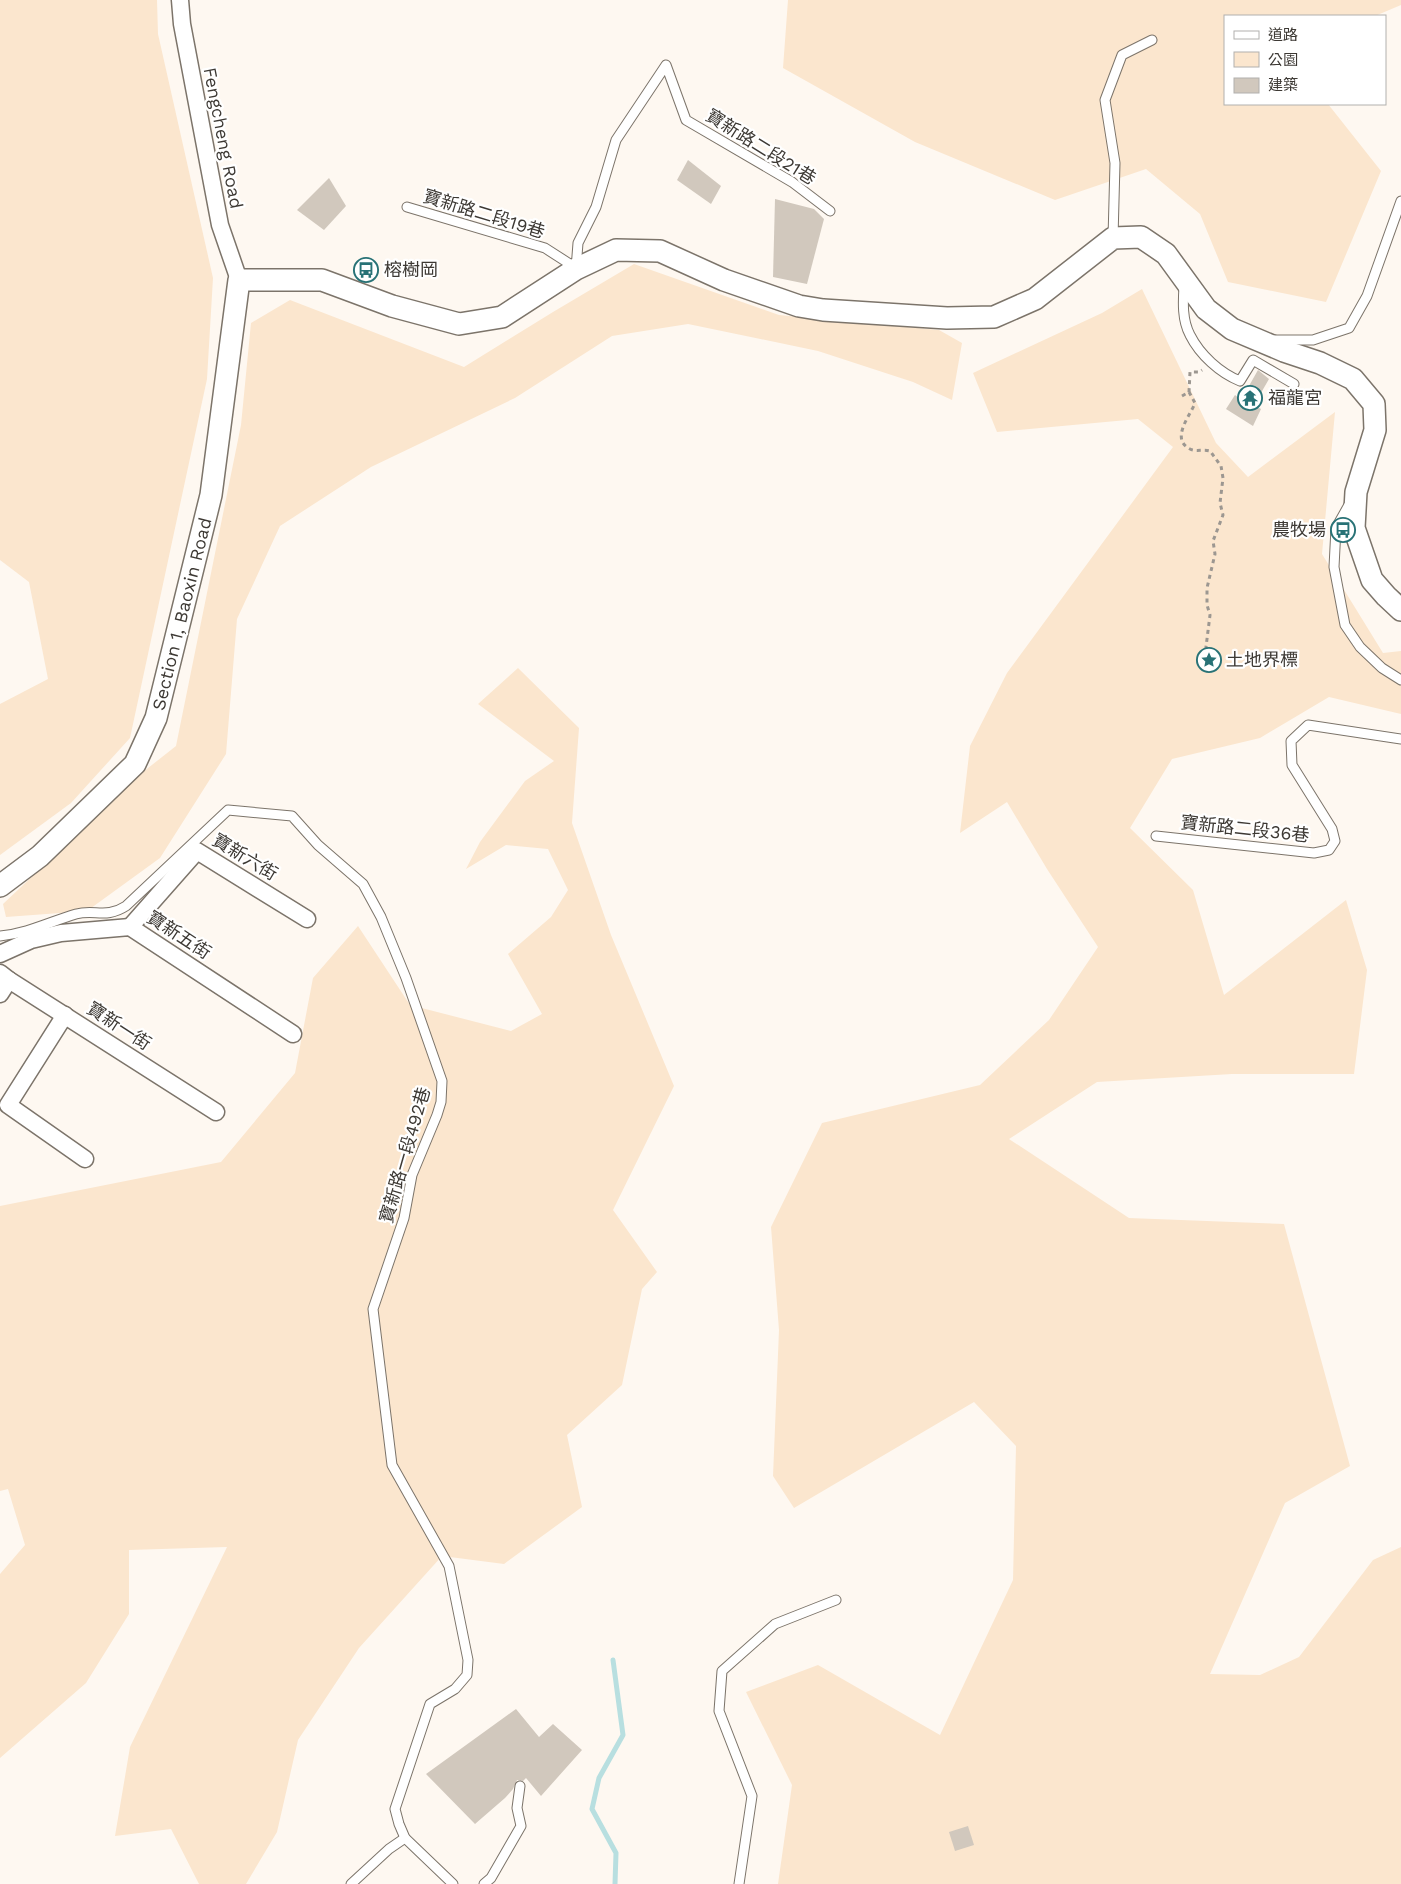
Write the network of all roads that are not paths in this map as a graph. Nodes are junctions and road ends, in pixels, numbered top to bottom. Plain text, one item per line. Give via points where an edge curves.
1 (180, 0) edge
2 (1152, 40) dead end
3 (1401, 201) edge
4 (407, 207) dead end
5 (830, 211) dead end
6 (1113, 238) junction
7 (576, 269) junction
8 (240, 280) junction
9 (1184, 280) junction
10 (1260, 341) junction
11 (1294, 384) dead end
12 (1356, 492) junction
13 (1401, 610) edge
14 (1401, 680) edge
15 (1401, 739) edge
16 (1156, 836) dead end
17 (0, 886) edge
18 (307, 919) dead end
19 (130, 927) junction
20 (0, 936) edge
21 (0, 954) edge
22 (5, 976) edge
23 (0, 994) edge
24 (65, 1015) junction
25 (294, 1034) dead end
26 (216, 1112) dead end
27 (85, 1159) dead end
28 (836, 1600) dead end
29 (520, 1786) dead end
30 (406, 1838) junction
31 (352, 1884) edge
32 (453, 1884) edge
33 (484, 1884) edge
34 (739, 1884) edge

1 - 8 street, Fengcheng Road via 220,225
2 - 6 lane via 1122,55 1105,100 1115,163
3 - 10 lane via 1367,296 1350,328 1313,340
4 - 7 lane, 寶新路二段19巷 via 545,248
5 - 7 lane, 寶新路二段21巷 via 792,182 686,120 666,65 616,140 596,208 578,243
6 - 7 street via 1035,299 994,317 947,318 799,306 724,280 660,251 616,250
6 - 9 street via 1140,237 1166,254
7 - 8 street via 502,316 459,324 392,306 322,280
8 - 17 street, Section 1, Baoxin Road via 211,495 156,718 136,764 40,856
9 - 10 street via 1206,309 1232,329
9 - 11 lane via 1183,310 1189,334 1216,367 1240,381 1253,360
10 - 12 street via 1320,363 1352,379 1374,404 1375,430
12 - 13 street via 1354,528 1372,580
12 - 14 lane via 1336,528 1334,567 1345,625 1360,647 1382,668
15 - 16 lane, 寶新路二段36巷 via 1308,725 1291,741 1292,765 1332,829 1335,841 1330,850 1314,853
18 - 19 street, 寶新六街 via 197,850
19 - 21 street, 寶新五街 via 60,933 32,940
19 - 25 street, 寶新五街
20 - 30 lane, 寶新路一段492巷 via 20,934 79,913 117,912 228,810 292,816 318,845 363,884 381,917 442,1081 441,1102 412,1175 404,1218 373,1309 387,1436 392,1465 448,1566 468,1660 467,1675 455,1688 430,1704 395,1809
22 - 23 street
22 - 24 street, 寶新一街
24 - 26 street, 寶新一街
24 - 27 street via 8,1105
28 - 34 lane via 775,1624 722,1670 719,1711 752,1796
29 - 33 lane via 517,1808 521,1826 491,1878
30 - 31 lane via 389,1849
30 - 32 lane, 寶新路一段492巷

